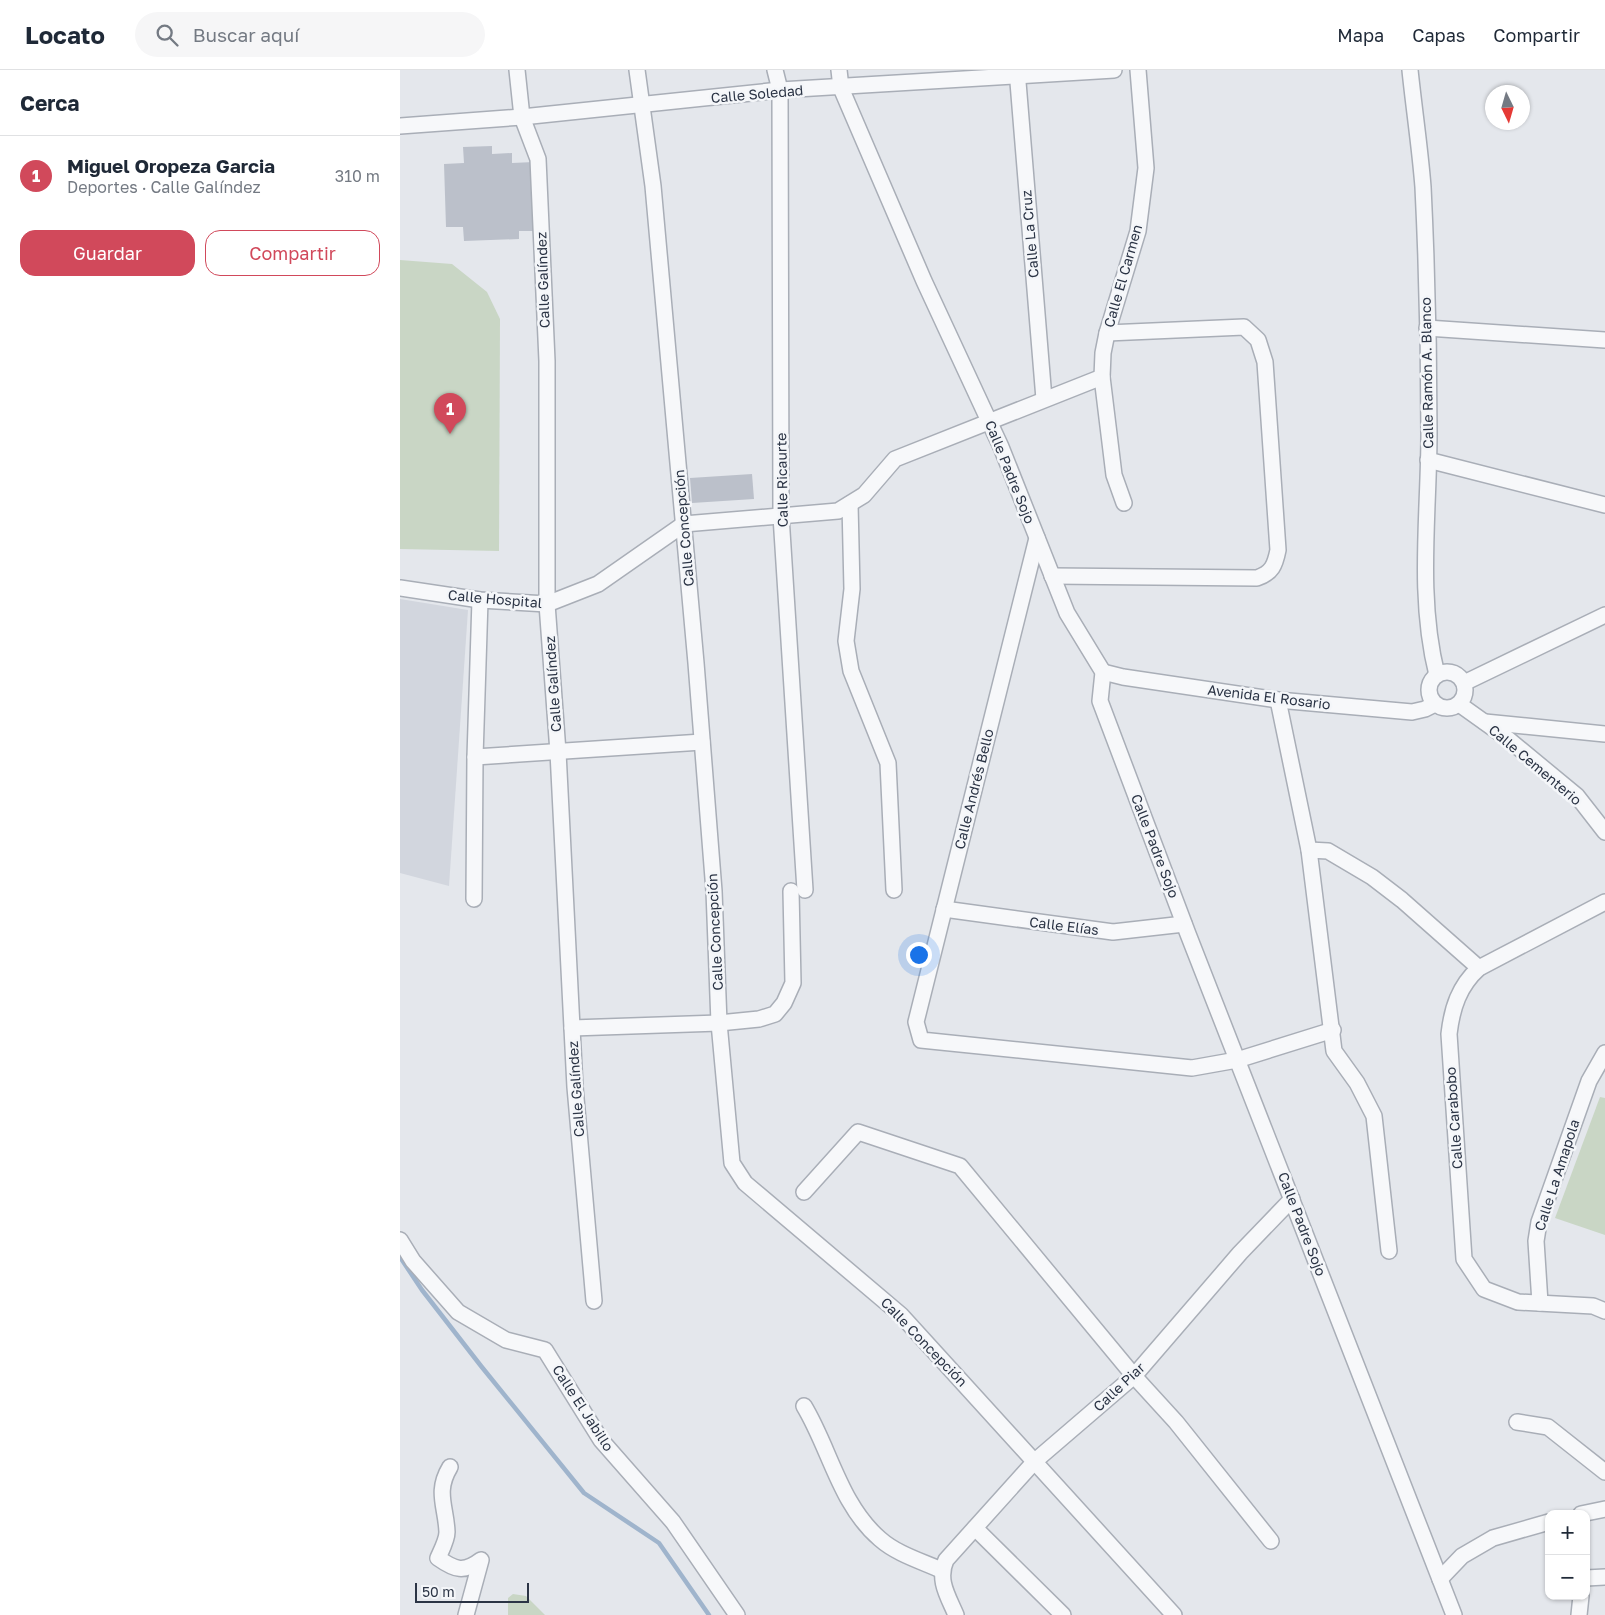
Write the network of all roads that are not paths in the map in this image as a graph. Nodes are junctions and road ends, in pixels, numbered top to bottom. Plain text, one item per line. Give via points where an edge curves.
1 (517, 70) edge
2 (637, 70) edge
3 (775, 70) edge
4 (839, 70) edge
5 (1114, 70) edge
6 (1138, 70) edge
7 (1410, 70) edge
8 (1017, 73) edge
9 (841, 88) junction
10 (780, 90) junction
11 (642, 105) junction
12 (522, 118) junction
13 (400, 126) edge
14 (1427, 328) junction
15 (1107, 334) junction
16 (1605, 340) edge
17 (1102, 377) junction
18 (1044, 398) junction
19 (990, 421) junction
20 (1428, 460) junction
21 (1124, 503) dead end
22 (850, 504) junction
23 (1605, 505) edge
24 (781, 516) junction
25 (684, 524) junction
26 (1037, 538) junction
27 (1052, 576) junction
28 (400, 588) edge
29 (480, 600) junction
30 (548, 604) junction
31 (1605, 615) edge
32 (1103, 672) junction
33 (1437, 675) junction
34 (1464, 683) junction
35 (1278, 700) junction
36 (1435, 704) junction
37 (1459, 704) junction
38 (1483, 722) junction
39 (1605, 734) edge
40 (702, 742) junction
41 (558, 752) junction
42 (475, 757) junction
43 (1605, 832) edge
44 (1309, 850) junction
45 (894, 890) dead end
46 (474, 899) dead end
47 (1605, 902) edge
48 (944, 909) junction
49 (1184, 924) junction
50 (1479, 968) junction
51 (720, 1023) junction
52 (572, 1028) junction
53 (1332, 1030) junction
54 (1605, 1053) edge
55 (1237, 1060) junction
56 (804, 1192) dead end
57 (1292, 1199) junction
58 (400, 1240) edge
59 (1389, 1251) dead end
60 (594, 1301) dead end
61 (1540, 1303) junction
62 (1605, 1311) edge
63 (1134, 1376) junction
64 (804, 1406) dead end
65 (1517, 1422) dead end
66 (1035, 1461) junction
67 (450, 1467) dead end
68 (1605, 1472) edge
69 (1605, 1509) edge
70 (1590, 1512) edge
71 (1545, 1523) edge
72 (975, 1528) junction
73 (1271, 1541) dead end
74 (941, 1570) junction
75 (1605, 1577) edge
76 (1590, 1578) edge
77 (1440, 1579) junction
78 (1581, 1600) edge
79 (466, 1615) edge
80 (737, 1615) edge
81 (956, 1615) edge
82 (1063, 1615) edge
83 (1174, 1615) edge
84 (1454, 1615) edge
85 (1579, 1615) edge

1 - 12 street, Calle Galíndez
2 - 11 street, Calle Concepción
3 - 10 street, Calle Ricaurte
4 - 9 street, Calle Padre Sojo
5 - 8 street, Calle Soledad
6 - 15 street, Calle El Carmen via 1146,168 1138,231
7 - 14 street, Calle Ramón A. Blanco via 1423,186
8 - 9 street, Calle Soledad
8 - 18 street, Calle La Cruz
9 - 10 street, Calle Soledad
9 - 19 street, Calle Padre Sojo via 924,281
10 - 11 street, Calle Soledad
10 - 24 street, Calle Ricaurte
11 - 12 street, Calle Soledad
11 - 25 street, Calle Concepción via 653,186
12 - 13 street, Calle Soledad
12 - 30 street, Calle Galíndez via 538,159 547,361
14 - 16 street
14 - 20 street, Calle Ramón A. Blanco
15 - 17 street, Calle El Carmen
15 - 27 street via 1244,328 1258,340 1265,362 1277,557 1267,575 1257,578
17 - 18 street
17 - 21 street, Calle El Carmen via 1111,452 1119,494
18 - 19 street
19 - 22 street via 895,459 864,495
19 - 26 street, Calle Padre Sojo
20 - 23 street
20 - 33 street, Calle Ramón A. Blanco via 1425,598
22 - 24 street via 838,511
22 - 45 street via 852,589 846,640 851,671 888,763
24 - 25 street
24 - 51 street, Calle Ricaurte via 798,891 793,983 775,1014
25 - 30 street, Calle Hospital via 598,584
25 - 40 street, Calle Concepción
26 - 27 street, Calle Padre Sojo
26 - 48 street, Calle Andrés Bello
27 - 32 street, Calle Padre Sojo via 1067,614
28 - 29 street, Calle Hospital
29 - 30 street, Calle Hospital
29 - 42 street
30 - 41 street, Calle Galíndez
31 - 34 street
32 - 35 street, Avenida El Rosario
32 - 49 street, Calle Padre Sojo via 1100,701
33 - 34 street via 1454,673
33 - 36 street via 1429,689
34 - 37 street via 1465,694
35 - 36 street, Avenida El Rosario via 1412,712
35 - 44 street
36 - 37 street, Avenida El Rosario via 1446,708
37 - 38 street, Calle Cementerio
38 - 39 street
38 - 43 street, Calle Cementerio via 1576,796
40 - 41 street
40 - 51 street, Calle Concepción
41 - 42 street
41 - 52 street, Calle Galíndez
42 - 46 street
44 - 50 street via 1328,851 1372,877
44 - 53 street
47 - 50 street, Calle Carabobo
48 - 49 street, Calle Elías via 1113,932
48 - 55 street, Calle Andrés Bello via 916,1022 921,1040 1192,1068
49 - 55 street, Calle Padre Sojo
50 - 61 street, Calle Carabobo via 1467,978 1455,1001 1449,1034 1464,1259 1484,1289 1518,1302
51 - 52 street, Calle Ricaurte
51 - 66 street, Calle Concepción via 732,1163 736,1171 745,1183 901,1315
52 - 60 street, Calle Galíndez
53 - 55 street
53 - 59 street via 1334,1052 1374,1116
54 - 61 street, Calle La Amapola via 1589,1081 1539,1222 1536,1241
55 - 57 street, Calle Padre Sojo
56 - 63 street via 858,1132 960,1166
57 - 63 street, Calle Piar via 1240,1253
57 - 77 street, Calle Padre Sojo
58 - 80 street, Calle El Jabillo via 458,1312 506,1340 545,1350 601,1440 672,1522
61 - 62 street, Calle Carabobo via 1593,1306
63 - 66 street, Calle Piar
63 - 73 street via 1176,1422
64 - 74 street via 821,1436 849,1502 866,1525 893,1549
65 - 68 street via 1548,1427
66 - 72 street, Calle Piar
66 - 83 street, Calle Concepción
67 - 79 street via 444,1478 441,1497 447,1534 438,1558 453,1568 470,1568 481,1560
69 - 70 street
71 - 77 street via 1493,1538 1462,1556
72 - 74 street, Calle Piar
72 - 82 street
74 - 81 street via 945,1590
75 - 76 street
77 - 84 street, Calle Padre Sojo
78 - 85 street

